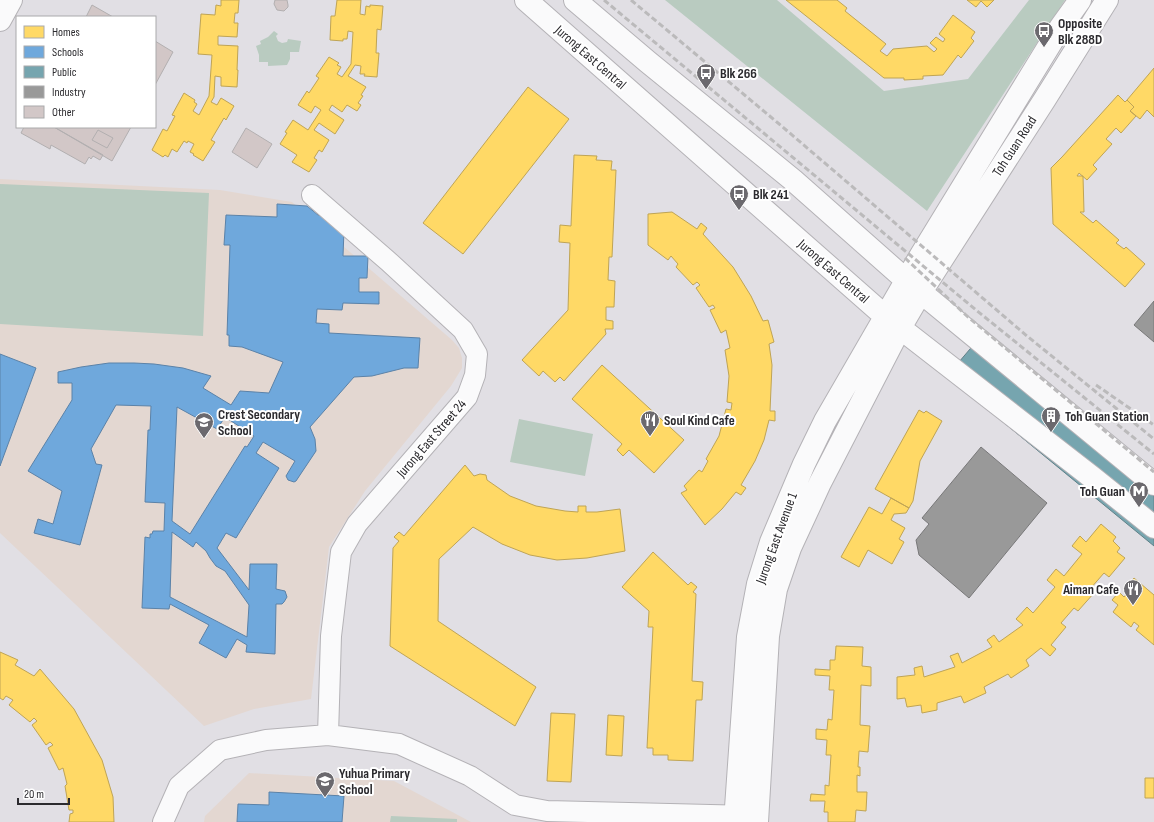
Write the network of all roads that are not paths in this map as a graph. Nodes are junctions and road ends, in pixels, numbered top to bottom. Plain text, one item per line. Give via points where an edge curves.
1 (11, 0) edge
2 (526, 0) edge
3 (575, 0) edge
4 (1080, 0) edge
5 (1107, 0) edge
6 (0, 20) edge
7 (312, 195) dead end
8 (913, 286) junction
9 (893, 323) junction
10 (1154, 484) edge
11 (1154, 527) edge
12 (328, 735) junction
13 (735, 818) edge
14 (757, 819) edge
15 (164, 822) edge

1 - 6 main road
2 - 9 main road, Jurong East Central
3 - 8 main road via 793,180
4 - 8 main road, Toh Guan Road via 1060,28
5 - 8 main road, Toh Guan Road via 1045,99
7 - 12 street, Jurong East Street 24 via 463,330 477,354 475,375 467,397 357,524 341,552 331,636
8 - 9 main road, Jurong East Avenue 1
8 - 10 main road
9 - 11 main road, Jurong East Central
9 - 13 main road, Jurong East Avenue 1 via 825,422 771,542 758,584 748,637
9 - 14 main road, Jurong East Avenue 1 via 790,548 776,589 768,636
12 - 13 street via 399,744 470,776 515,805 547,811
12 - 15 street via 266,740 220,750 179,786
13 - 14 street

